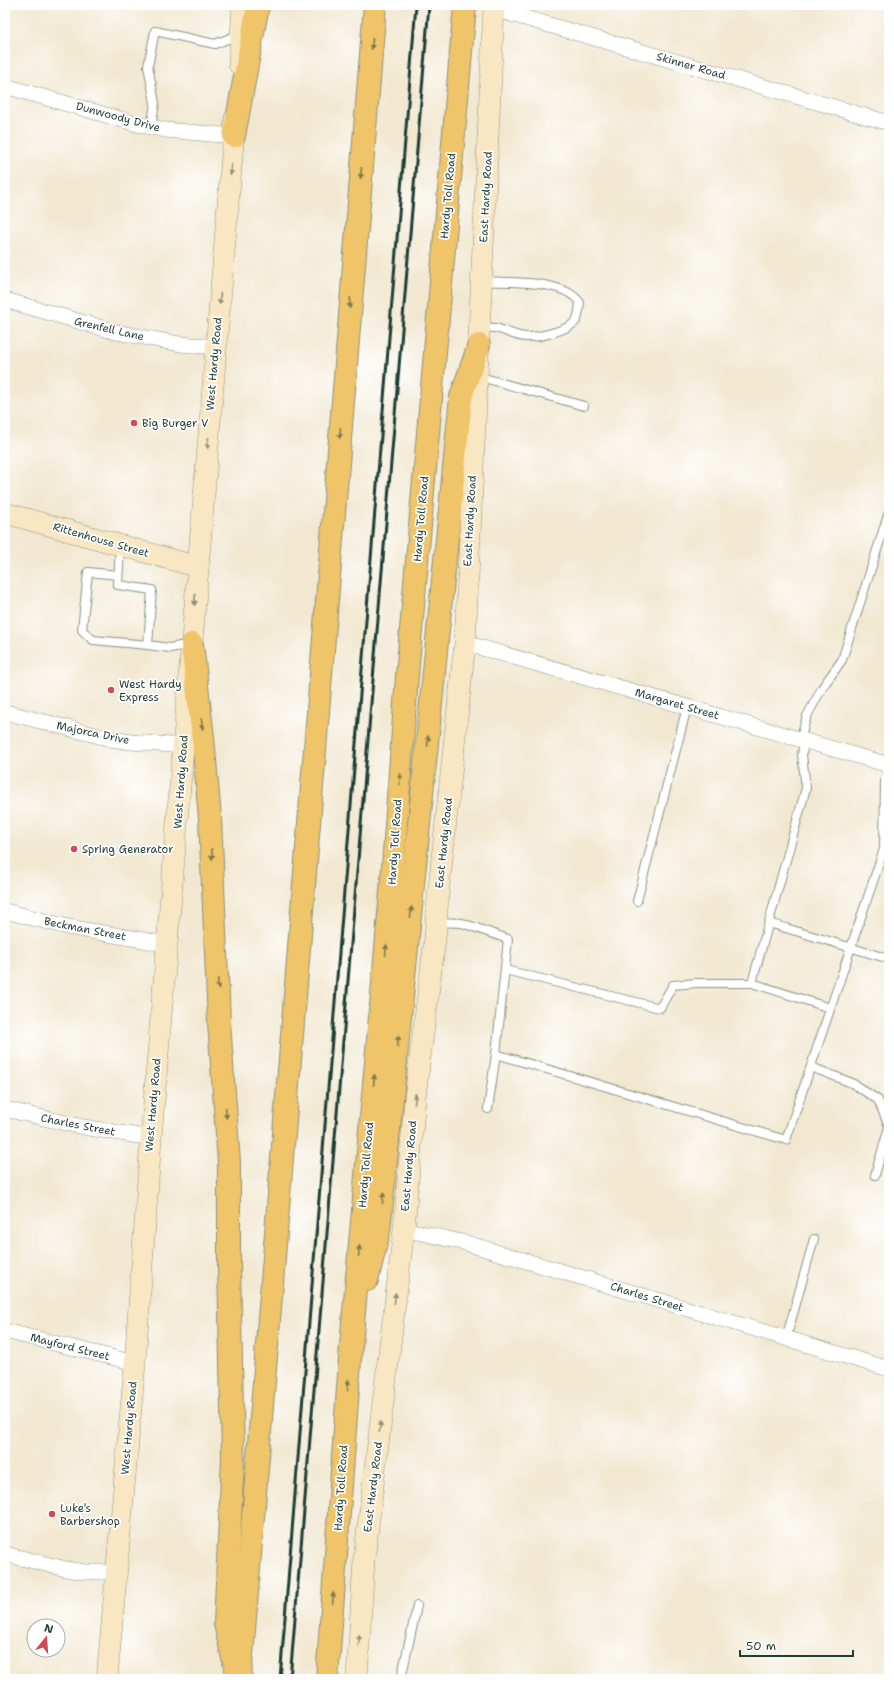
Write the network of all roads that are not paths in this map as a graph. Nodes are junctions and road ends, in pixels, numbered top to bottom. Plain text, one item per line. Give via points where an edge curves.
1 (243, 5) edge
2 (258, 5) edge
3 (375, 5) edge
4 (465, 5) edge
5 (494, 7) edge
6 (241, 34) junction
7 (5, 86) edge
8 (889, 123) edge
9 (151, 127) junction
10 (234, 136) junction
11 (482, 280) junction
12 (5, 300) edge
13 (479, 336) junction
14 (216, 347) junction
15 (477, 376) junction
16 (584, 406) dead end
17 (889, 512) edge
18 (5, 513) edge
19 (120, 546) junction
20 (198, 567) junction
21 (118, 575) junction
22 (464, 643) junction
23 (192, 644) junction
24 (148, 645) junction
25 (687, 707) junction
26 (5, 712) edge
27 (802, 740) junction
28 (184, 746) junction
29 (889, 764) edge
30 (638, 901) dead end
31 (5, 911) edge
32 (436, 922) junction
33 (769, 923) junction
34 (166, 944) junction
35 (851, 947) junction
36 (889, 960) edge
37 (505, 970) junction
38 (752, 983) junction
39 (830, 1008) junction
40 (496, 1054) junction
41 (811, 1066) junction
42 (5, 1109) edge
43 (488, 1109) dead end
44 (889, 1126) edge
45 (151, 1138) junction
46 (875, 1176) dead end
47 (404, 1228) junction
48 (814, 1239) dead end
49 (5, 1331) edge
50 (786, 1339) junction
51 (351, 1346) junction
52 (135, 1363) junction
53 (889, 1369) edge
54 (5, 1554) edge
55 (117, 1572) junction
56 (417, 1606) dead end
57 (107, 1679) edge
58 (239, 1679) edge
59 (327, 1679) edge
60 (357, 1679) edge
61 (401, 1679) edge

1 - 6 main road, West Hardy Road
2 - 10 highway
3 -> 58 highway
51 -> 4 highway, Hardy Toll Road
5 - 8 street, Skinner Road
5 - 11 main road, East Hardy Road
6 - 9 lane via 215,44 154,31 148,66 155,103
6 - 10 main road, West Hardy Road
7 - 9 street, Dunwoody Drive
9 - 10 street, Dunwoody Drive
10 -> 14 main road, West Hardy Road
11 - 13 main road, East Hardy Road
11 - 13 lane via 558,288 570,293 580,303 576,322 550,333 529,338 496,328
12 - 14 street, Grenfell Lane via 116,332 180,344
13 - 15 main road, East Hardy Road
51 -> 13 highway via 379,1231 461,397
14 -> 20 main road, West Hardy Road
15 - 16 lane
15 - 22 main road, East Hardy Road
17 - 27 lane via 842,660 822,688 807,716
18 - 19 main road, Rittenhouse Street
19 - 20 main road, Rittenhouse Street
19 - 21 lane
20 -> 23 main road, West Hardy Road
21 - 24 lane via 118,585 152,590
21 - 24 lane via 88,572 82,630 92,640
22 - 25 street, Margaret Street
22 - 32 main road, East Hardy Road
23 - 24 lane via 170,648
23 - 28 main road, West Hardy Road
23 -> 58 highway via 210,818 219,1022 229,1163 233,1458 225,1624
25 - 27 street, Margaret Street
25 - 30 lane
26 - 28 street, Majorca Drive via 131,742
27 - 29 street, Margaret Street
27 - 33 lane via 806,788
28 - 34 main road, West Hardy Road
29 - 35 lane via 885,780 884,849
31 - 34 street, Beckman Street via 68,927
32 - 37 lane via 462,923 508,939
47 -> 32 main road, East Hardy Road via 415,1097
33 - 35 lane
33 - 38 lane
34 - 45 main road, West Hardy Road
35 - 36 lane
35 - 39 lane
37 - 38 lane via 660,1008 673,985
37 - 40 lane
38 - 39 lane
39 - 41 lane
40 - 41 lane via 786,1140
40 - 43 lane
41 - 44 lane via 852,1083 878,1100
42 - 45 street, Charles Street
44 - 46 lane
45 - 52 main road, West Hardy Road
47 - 50 street, Charles Street via 466,1243
60 -> 47 main road, East Hardy Road via 364,1560
48 - 50 lane
49 - 52 street, Mayford Street
50 - 53 street, Charles Street
59 -> 51 highway, Hardy Toll Road
52 - 55 main road, West Hardy Road
54 - 55 street via 66,1569
55 - 57 main road, West Hardy Road
56 - 61 lane

